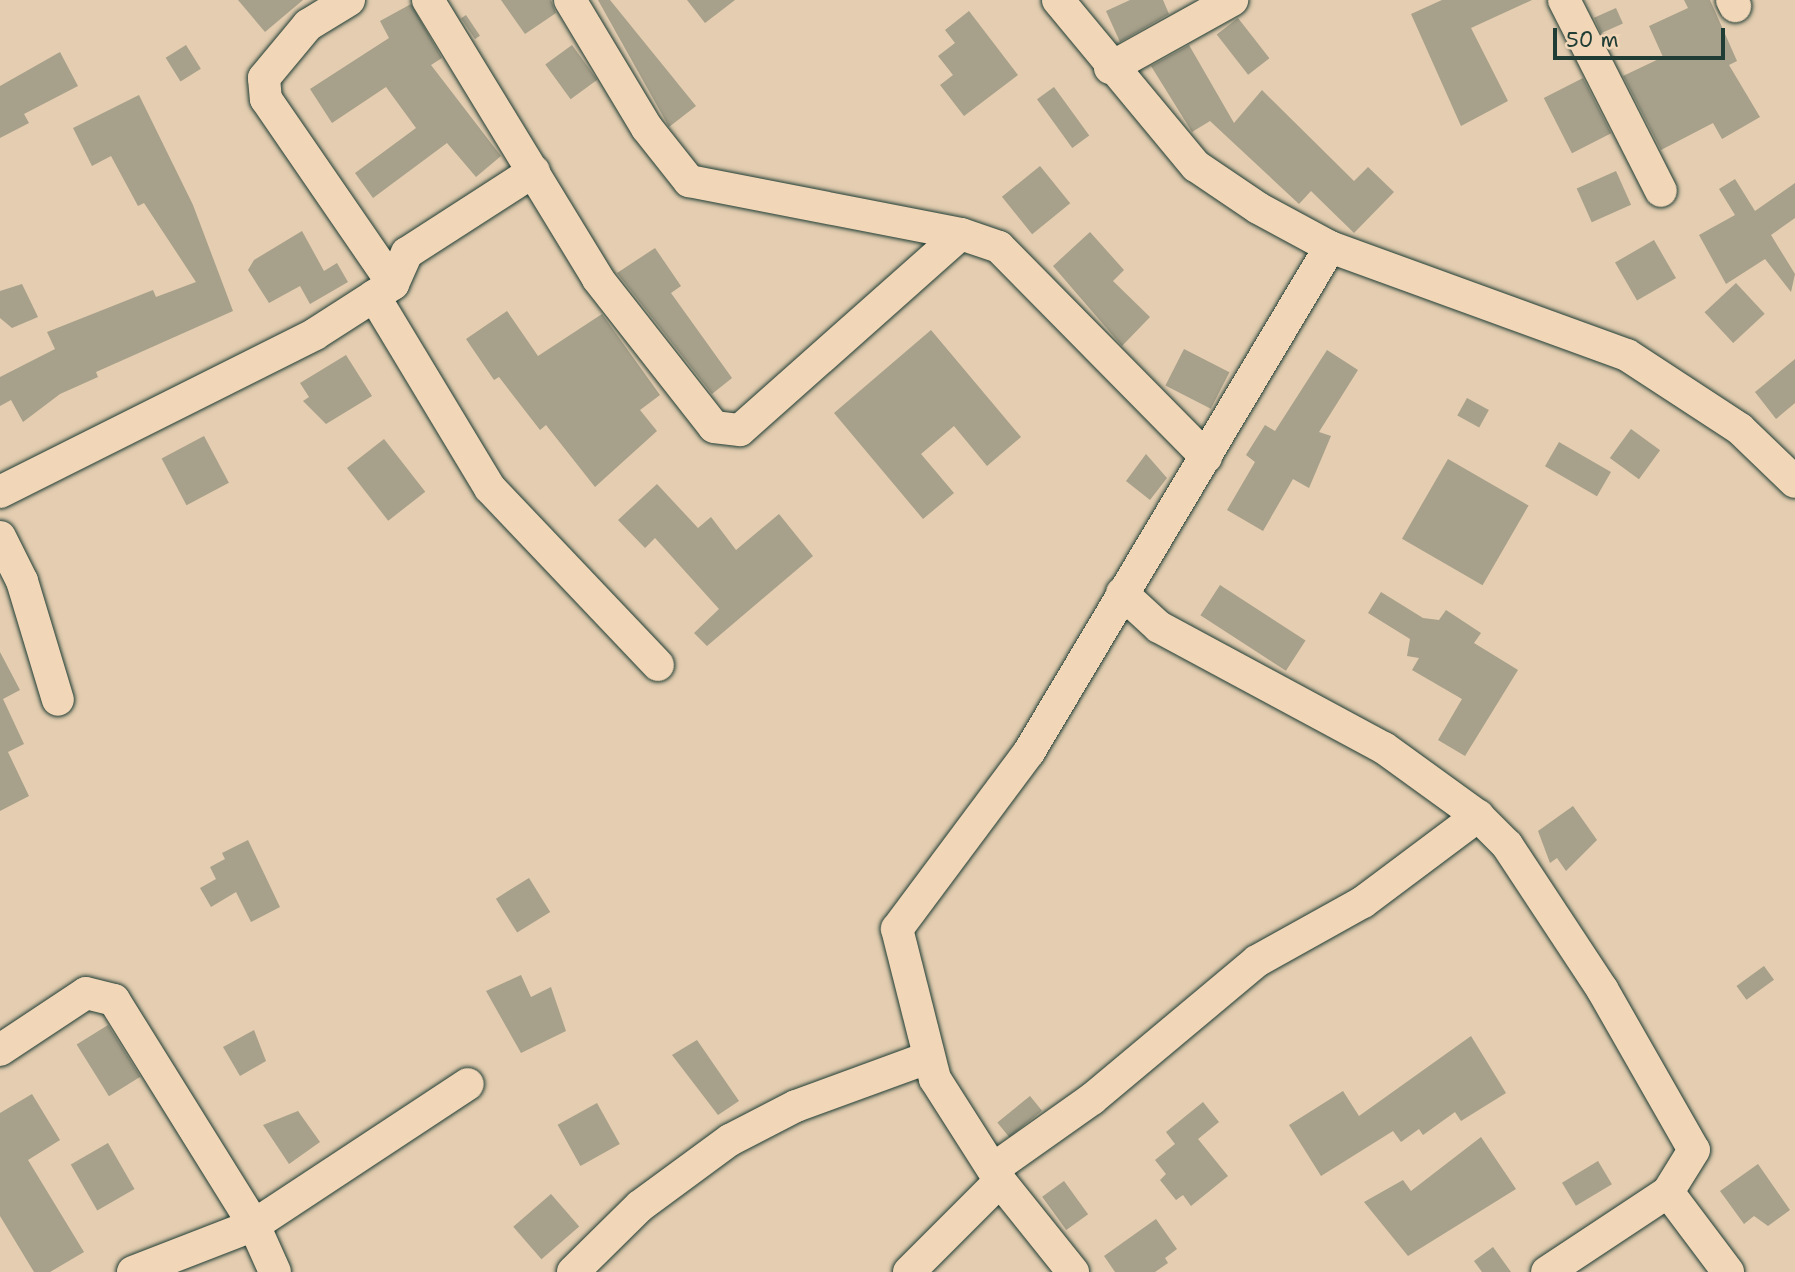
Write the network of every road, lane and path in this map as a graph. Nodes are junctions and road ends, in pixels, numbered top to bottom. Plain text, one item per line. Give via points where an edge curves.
1 (349, 0) edge
2 (570, 0) edge
3 (1058, 0) edge
4 (1232, 0) edge
5 (1564, 0) edge
6 (439, 4) edge
7 (1110, 68) junction
8 (534, 171) junction
9 (1661, 191) dead end
10 (961, 234) junction
11 (1330, 247) junction
12 (384, 290) junction
13 (1206, 457) junction
14 (1795, 482) edge
15 (0, 492) edge
16 (0, 537) edge
17 (1122, 593) junction
18 (657, 665) dead end
19 (58, 700) dead end
20 (1478, 816) junction
21 (0, 1050) edge
22 (927, 1058) junction
23 (468, 1084) dead end
24 (997, 1175) junction
25 (1668, 1192) junction
26 (254, 1225) junction
27 (132, 1272) edge
28 (275, 1272) edge
29 (573, 1272) edge
30 (909, 1272) edge
31 (1073, 1272) edge
32 (1547, 1272) edge
33 (1728, 1272) edge

1 - 12 street via 308,25 264,78 266,99
2 - 10 street via 647,128 689,181
3 - 7 street
4 - 7 street
5 - 9 street
6 - 8 street
7 - 11 street via 1196,166
8 - 10 street via 598,279 699,410 731,433
8 - 12 street via 407,253
10 - 13 street via 999,247
11 - 13 street
11 - 14 street via 1627,355 1740,429
12 - 15 street via 315,334
12 - 18 street via 490,488
13 - 17 street
16 - 19 street via 22,581
17 - 20 street via 1158,627 1384,748
17 - 22 street via 1029,752 897,929
20 - 24 street via 1363,902 1257,961
20 - 25 street via 1531,879 1692,1140 1692,1160
21 - 26 street via 86,993 114,1000
22 - 24 street
22 - 29 street via 796,1106 730,1140 640,1206
23 - 26 street
24 - 30 street
24 - 31 street
25 - 32 street
25 - 33 street
26 - 27 street
26 - 28 street

